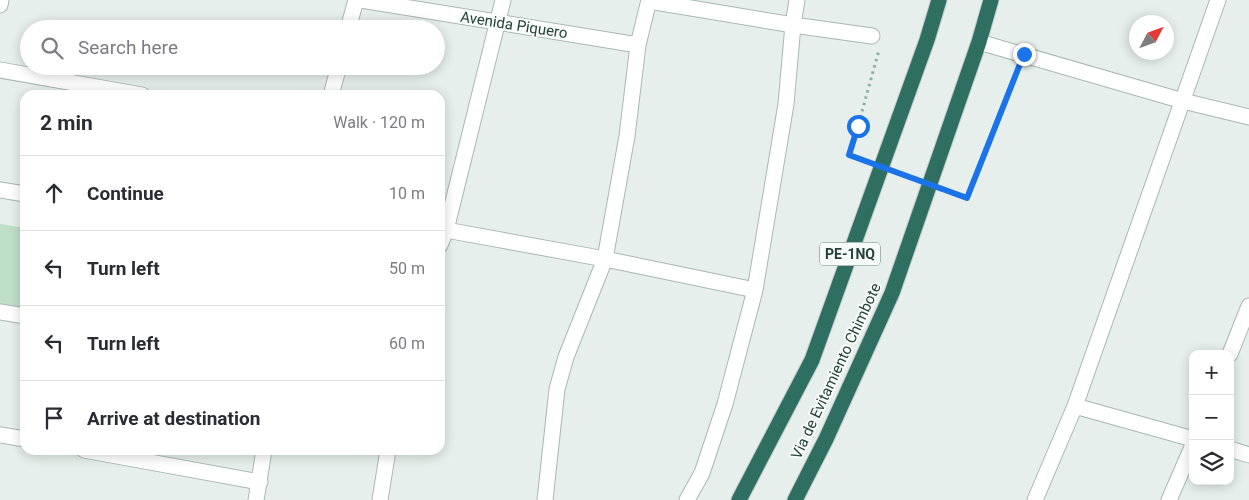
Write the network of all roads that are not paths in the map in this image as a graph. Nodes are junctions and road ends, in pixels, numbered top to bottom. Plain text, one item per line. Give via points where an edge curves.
1 (1, 0) edge
2 (356, 0) edge
3 (360, 0) edge
4 (503, 0) edge
5 (649, 0) edge
6 (797, 0) edge
7 (939, 0) edge
8 (991, 0) edge
9 (1218, 0) edge
10 (0, 6) edge
11 (350, 20) edge
12 (498, 22) junction
13 (793, 25) junction
14 (872, 36) road end
15 (979, 42) junction
16 (638, 45) junction
17 (0, 70) edge
18 (20, 74) edge
19 (28, 75) edge
20 (337, 75) edge
21 (114, 90) edge
22 (333, 90) edge
23 (1183, 101) junction
24 (1249, 117) edge
25 (0, 190) edge
26 (20, 193) edge
27 (446, 230) joint
28 (605, 258) junction
29 (755, 290) junction
30 (1249, 306) edge
31 (0, 312) edge
32 (20, 315) edge
33 (1232, 350) edge
34 (1075, 406) junction
35 (0, 435) edge
36 (20, 438) edge
37 (1189, 438) edge
38 (1234, 451) edge
39 (1189, 453) edge
40 (112, 455) edge
41 (263, 455) edge
42 (387, 455) edge
43 (1249, 455) edge
44 (260, 482) junction
45 (256, 500) edge
46 (380, 500) edge
47 (545, 500) edge
48 (687, 500) edge
49 (739, 500) edge
50 (795, 500) edge
51 (1035, 500) edge
52 (1169, 500) edge

1 - 10 street
2 - 11 street
3 - 12 street, Avenida Piquero
4 - 12 street
5 - 13 street
5 - 16 street
6 - 13 street
7 - 49 highway, Via de Evitamiento Chimbote / PE-1NQ via 812,360
8 - 15 highway, Via de Evitamiento Chimbote / PE-1NQ
9 - 23 street
12 - 16 street, Avenida Piquero
12 - 27 street
13 - 14 street
13 - 29 street via 786,104
15 - 23 street
15 - 50 highway, Via de Evitamiento Chimbote / PE-1NQ via 892,293
16 - 28 street via 627,136
17 - 18 street
19 - 21 street
20 - 22 street
23 - 24 street
23 - 34 street
25 - 26 street
27 - 28 street
28 - 29 street
28 - 47 street via 566,357 557,389
29 - 48 street via 722,412 702,473
30 - 33 street
31 - 32 street
34 - 37 street
34 - 51 street
35 - 36 street
38 - 43 street
39 - 52 street
40 - 44 street
41 - 44 street
42 - 46 street
44 - 45 street

